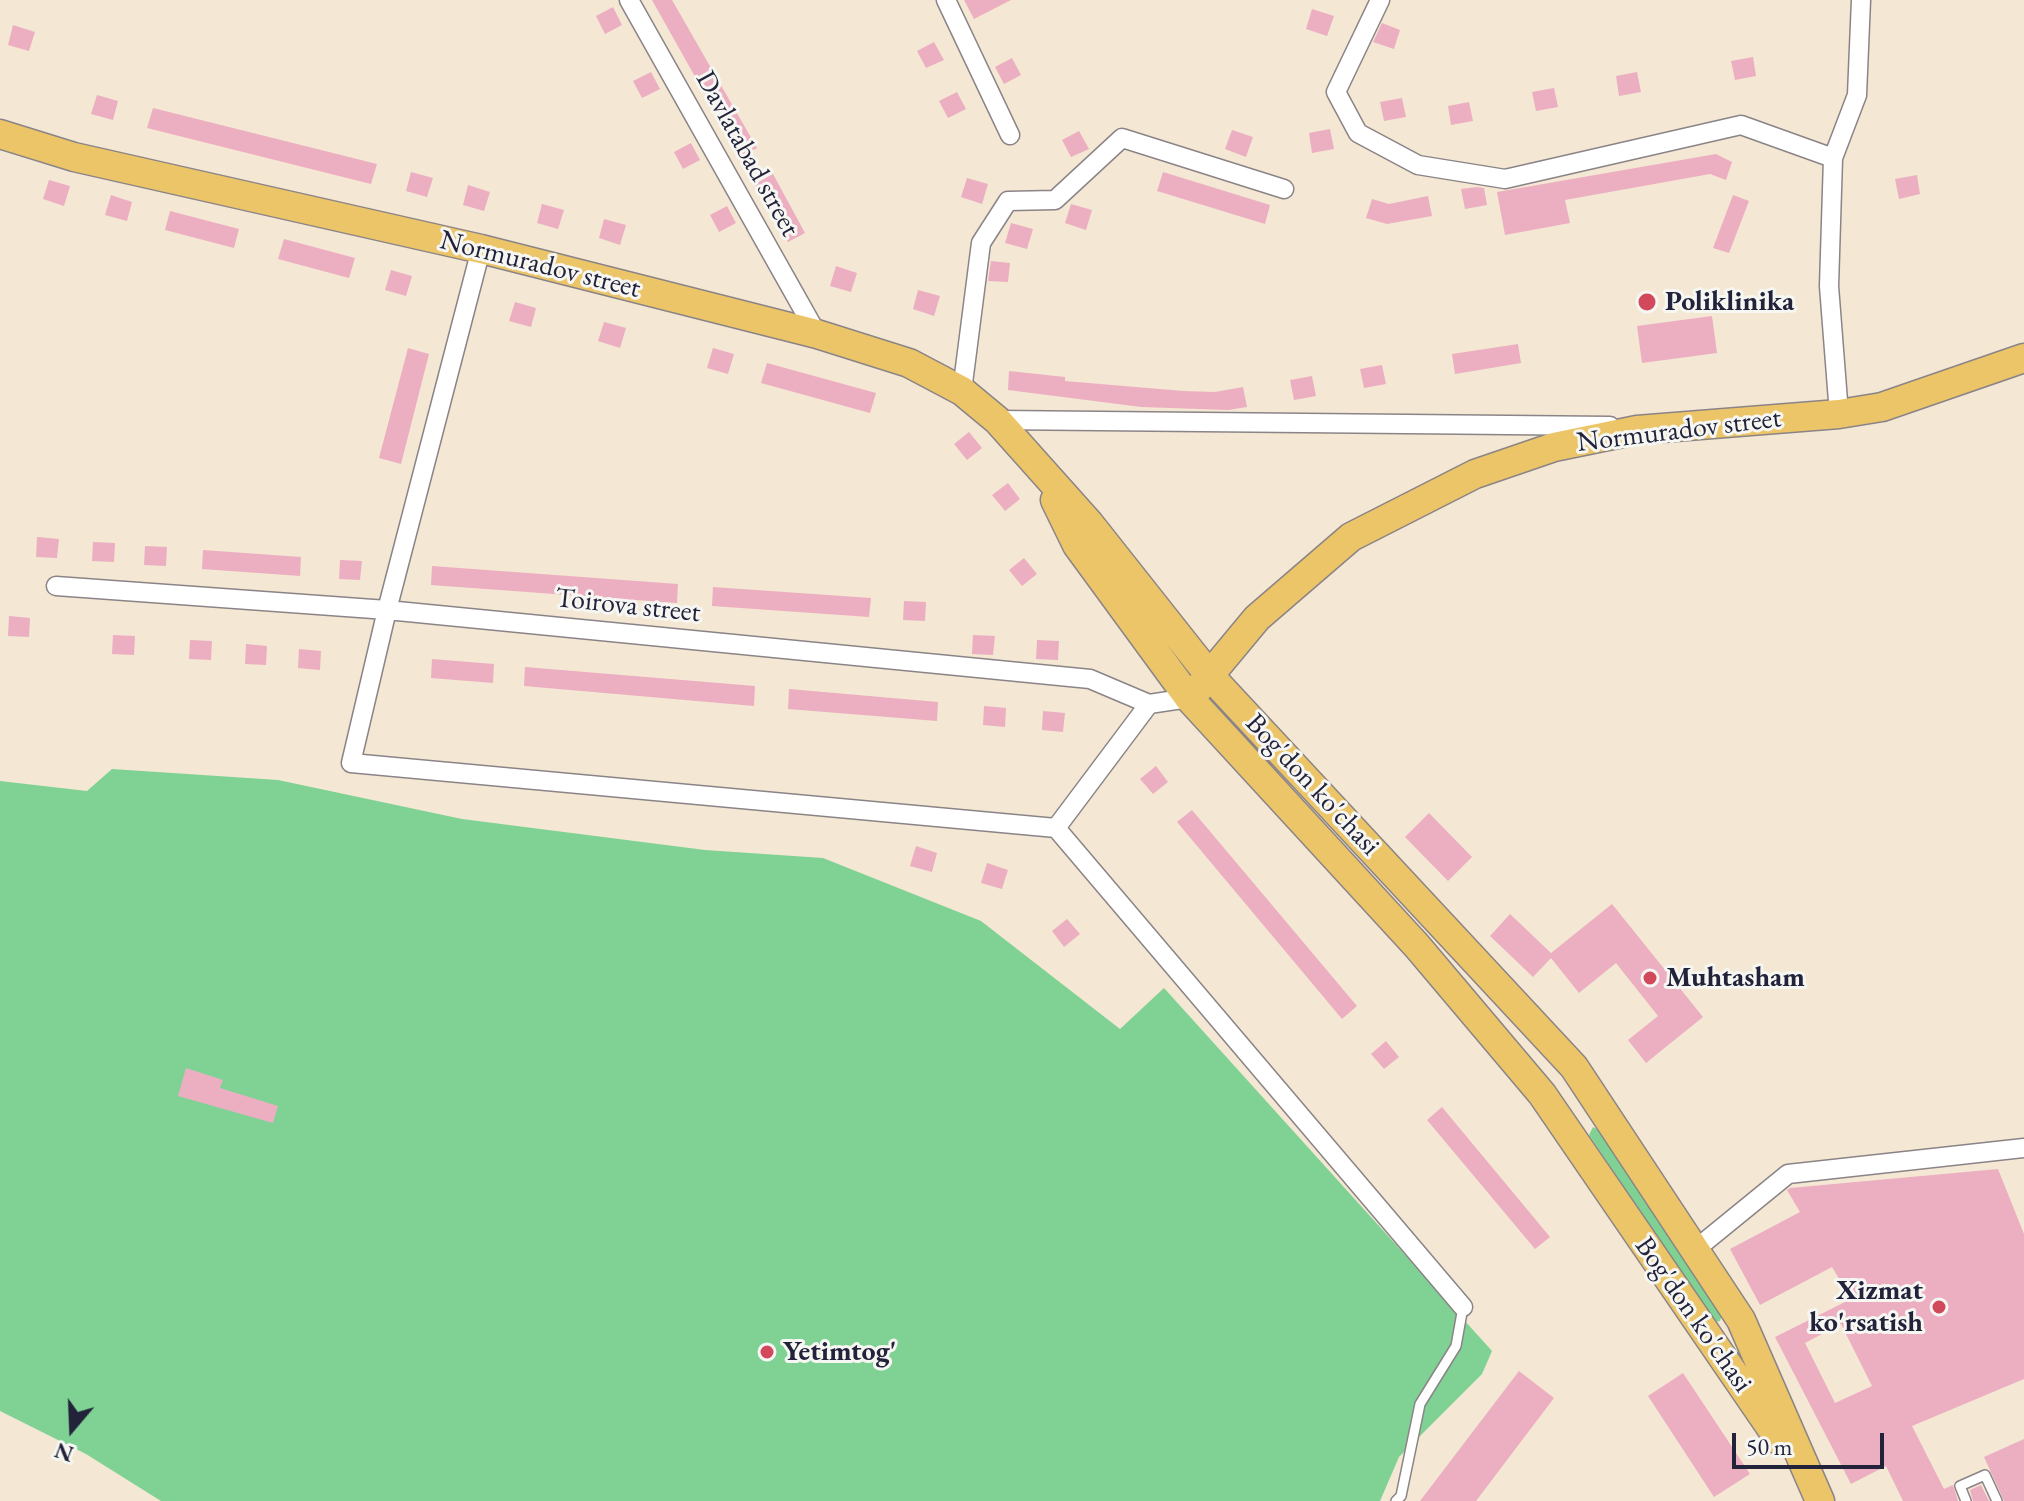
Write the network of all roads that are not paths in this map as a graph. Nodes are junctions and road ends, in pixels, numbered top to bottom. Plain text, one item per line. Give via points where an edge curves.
1 (629, 0) edge
2 (946, 0) edge
3 (1380, 0) edge
4 (1861, 0) edge
5 (0, 134) edge
6 (1010, 135) dead end
7 (1833, 158) junction
8 (1284, 189) dead end
9 (481, 249) junction
10 (817, 334) junction
11 (2024, 358) edge
12 (962, 391) junction
13 (1839, 414) junction
14 (997, 420) junction
15 (1666, 427) junction
16 (1043, 472) junction
17 (56, 586) dead end
18 (387, 610) junction
19 (1210, 676) junction
20 (1189, 698) junction
21 (1149, 704) junction
22 (1056, 828) junction
23 (1574, 1067) junction
24 (1542, 1094) junction
25 (2024, 1148) edge
26 (1696, 1249) junction
27 (1463, 1307) joint
28 (1812, 1496) edge
29 (1396, 1501) edge
30 (1966, 1501) edge
31 (1997, 1501) edge

1 - 10 street, Davlatabad street
2 - 6 street
3 - 7 street via 1336,92 1358,133 1418,165 1505,179 1741,125
4 - 7 street via 1857,95
5 - 9 main road, Normuradov street via 74,157
7 - 13 street via 1829,286
8 - 12 street via 1122,138 1055,200 1008,201 981,243
9 - 10 main road, Normuradov street
9 - 18 street
10 - 12 main road, Normuradov street via 909,363
11 - 13 main road, Normuradov street via 1882,407
12 - 14 main road, Normuradov street
13 - 15 main road, Normuradov street
14 - 15 street
14 - 16 main road, Normuradov street
15 - 19 main road, Normuradov street via 1595,437 1526,455 1450,484 1374,522 1265,610
16 - 19 main road, Normuradov street
16 - 20 main road, Normuradov street via 1077,545
17 - 18 street, Toirova street
18 - 21 street, Toirova street via 1090,679
18 - 22 street via 351,763
19 - 20 main road, Normuradov street
19 - 23 main road, Bog'don ko'chasi
20 - 21 street
20 - 24 main road, Bog'don ko'chasi via 1417,946
21 - 22 street
22 - 27 street
23 - 24 main road via 1578,1076 1571,1095 1551,1100
23 - 26 main road, Bog'don ko'chasi
24 - 28 main road, Bog'don ko'chasi
25 - 26 street via 1788,1174
26 - 28 main road, Bog'don ko'chasi via 1741,1320
27 - 29 lane via 1456,1346 1420,1404
30 - 31 lane via 1960,1486 1985,1475

